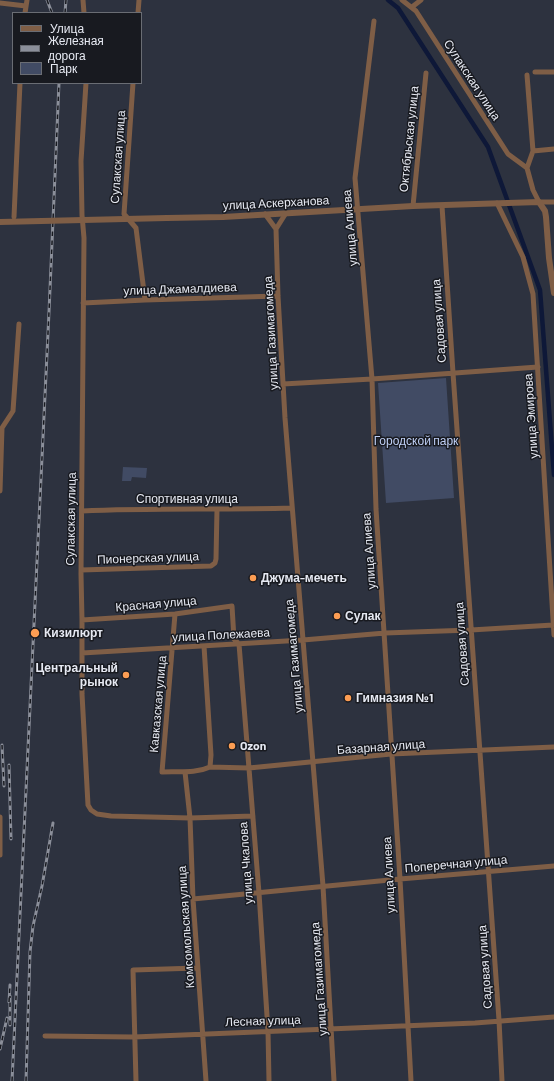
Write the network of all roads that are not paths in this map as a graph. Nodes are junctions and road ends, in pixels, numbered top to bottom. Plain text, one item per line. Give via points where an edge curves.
1 (83, 0) edge
2 (139, 0) edge
3 (402, 0) edge
4 (421, 0) edge
5 (0, 3) edge
6 (27, 3) edge
7 (412, 8) junction
8 (84, 12) edge
9 (138, 12) edge
10 (374, 21) dead end
11 (535, 72) dead end
12 (554, 72) edge
13 (426, 73) dead end
14 (527, 75) dead end
15 (20, 84) edge
16 (86, 84) edge
17 (133, 84) edge
18 (554, 149) edge
19 (533, 151) junction
20 (527, 168) junction
21 (539, 202) junction
22 (554, 202) edge
23 (500, 203) junction
24 (413, 206) junction
25 (442, 206) junction
26 (359, 209) junction
27 (286, 213) junction
28 (264, 214) junction
29 (14, 217) dead end
30 (0, 222) edge
31 (276, 229) junction
32 (554, 293) edge
33 (278, 296) junction
34 (145, 300) junction
35 (84, 303) junction
36 (19, 324) dead end
37 (538, 367) junction
38 (453, 373) junction
39 (372, 379) junction
40 (283, 384) junction
41 (3, 423) edge
42 (0, 491) edge
43 (292, 508) junction
44 (217, 509) junction
45 (82, 511) junction
46 (81, 570) junction
47 (232, 606) joint
48 (175, 614) junction
49 (82, 620) junction
50 (553, 625) edge
51 (471, 630) junction
52 (384, 633) junction
53 (554, 635) edge
54 (303, 640) junction
55 (239, 644) junction
56 (204, 646) junction
57 (173, 648) junction
58 (82, 653) junction
59 (554, 748) edge
60 (480, 751) junction
61 (392, 754) junction
62 (313, 762) junction
63 (210, 767) junction
64 (249, 768) junction
65 (185, 772) junction
66 (253, 816) junction
67 (0, 817) edge
68 (190, 818) junction
69 (0, 856) edge
70 (554, 866) edge
71 (488, 871) junction
72 (400, 878) junction
73 (323, 886) junction
74 (259, 893) junction
75 (193, 899) junction
76 (198, 968) junction
77 (554, 1017) edge
78 (499, 1020) junction
79 (407, 1026) junction
80 (332, 1029) junction
81 (268, 1031) junction
82 (203, 1033) junction
83 (45, 1036) dead end
84 (134, 1037) junction
85 (136, 1081) edge
86 (206, 1081) edge
87 (269, 1081) edge
88 (334, 1081) edge
89 (411, 1081) edge
90 (502, 1081) edge

1 - 8 street
2 - 9 street
3 - 7 street, Сулакская улица
4 - 7 street
5 - 6 street
7 - 20 street, Сулакская улица via 508,154
10 - 26 street, улица Алиева via 356,162 356,196
11 - 12 street
13 - 24 street, Октябрьская улица
14 - 19 street
15 - 29 street
16 - 35 street, Сулакская улица via 81,161
17 - 34 street, Сулакская улица via 124,214 136,228
18 - 19 street
19 - 20 street
20 - 21 street
21 - 22 street, улица Аскерханова
21 - 23 street, улица Аскерханова
21 - 32 street via 546,217
23 - 25 street, улица Аскерханова
23 - 37 street, улица Эмирова via 523,257 533,294
24 - 25 street, улица Аскерханова
24 - 26 street, улица Аскерханова
25 - 38 street, Садовая улица
26 - 27 street, улица Аскерханова
26 - 39 street, улица Алиева
27 - 28 street, улица Аскерханова
27 - 31 street
28 - 30 street, улица Аскерханова, bridge
28 - 31 street
31 - 33 street, улица Газимагомеда
33 - 34 street, улица Джамалдиева
33 - 40 street, улица Газимагомеда
34 - 35 street, улица Джамалдиева
35 - 45 street, Сулакская улица
36 - 41 street via 14,411
37 - 38 street
37 - 50 street, улица Эмирова
38 - 39 street
38 - 51 street, Садовая улица
39 - 40 street
39 - 52 street, улица Алиева via 376,509
40 - 43 street, улица Газимагомеда
41 - 42 street
43 - 44 street, Спортивная улица
43 - 54 street, улица Газимагомеда
44 - 45 street, Спортивная улица via 148,508
44 - 46 street, Пионерская улица via 216,559 211,566
45 - 46 street, Сулакская улица
46 - 49 street, Сулакская улица
47 - 48 street, Красная улица
47 - 55 street, улица Чкалова via 234,639
48 - 49 street, Красная улица
48 - 57 street, Кавказская улица
49 - 58 street, Сулакская улица
50 - 51 street, улица Полежаева
50 - 53 street, улица Эмирова
51 - 52 street, улица Полежаева
51 - 60 street, Садовая улица
52 - 54 street, улица Полежаева
52 - 61 street, улица Алиева
54 - 55 street, улица Полежаева
54 - 62 street, улица Газимагомеда
55 - 56 street, улица Полежаева
55 - 64 street, улица Чкалова
56 - 57 street, улица Полежаева
56 - 63 street
57 - 58 street, улица Полежаева
57 - 65 street, Кавказская улица via 162,772
58 - 68 street, Сулакская улица via 88,805 91,810 97,814 111,816
59 - 60 street, Базарная улица
60 - 61 street, Базарная улица
60 - 71 street, Садовая улица
61 - 62 street, Базарная улица
61 - 72 street, улица Алиева
62 - 64 street, Базарная улица
62 - 73 street, улица Газимагомеда
63 - 64 street, Базарная улица
63 - 65 street
64 - 66 street, улица Чкалова
65 - 68 street, Комсомольская улица
66 - 68 street
66 - 74 street, улица Чкалова
67 - 69 street
68 - 75 street, Комсомольская улица
70 - 71 street, Поперечная улица
71 - 72 street, Поперечная улица
71 - 78 street, Садовая улица
72 - 73 street, Поперечная улица
72 - 79 street, улица Алиева
73 - 74 street, Поперечная улица
73 - 80 street, улица Газимагомеда
74 - 75 street, Поперечная улица
74 - 81 street, улица Чкалова
75 - 76 street, Комсомольская улица
76 - 82 street, Комсомольская улица
76 - 84 street via 133,970
77 - 78 street, Лесная улица
78 - 79 street, Лесная улица
78 - 90 street, Садовая улица
79 - 80 street, Лесная улица
79 - 89 street, улица Алиева
80 - 81 street, Лесная улица
80 - 88 street, улица Газимагомеда
81 - 82 street, Лесная улица
81 - 87 street, улица Чкалова
82 - 84 street, Лесная улица
82 - 86 street, Комсомольская улица
83 - 84 street, Лесная улица
84 - 85 street

